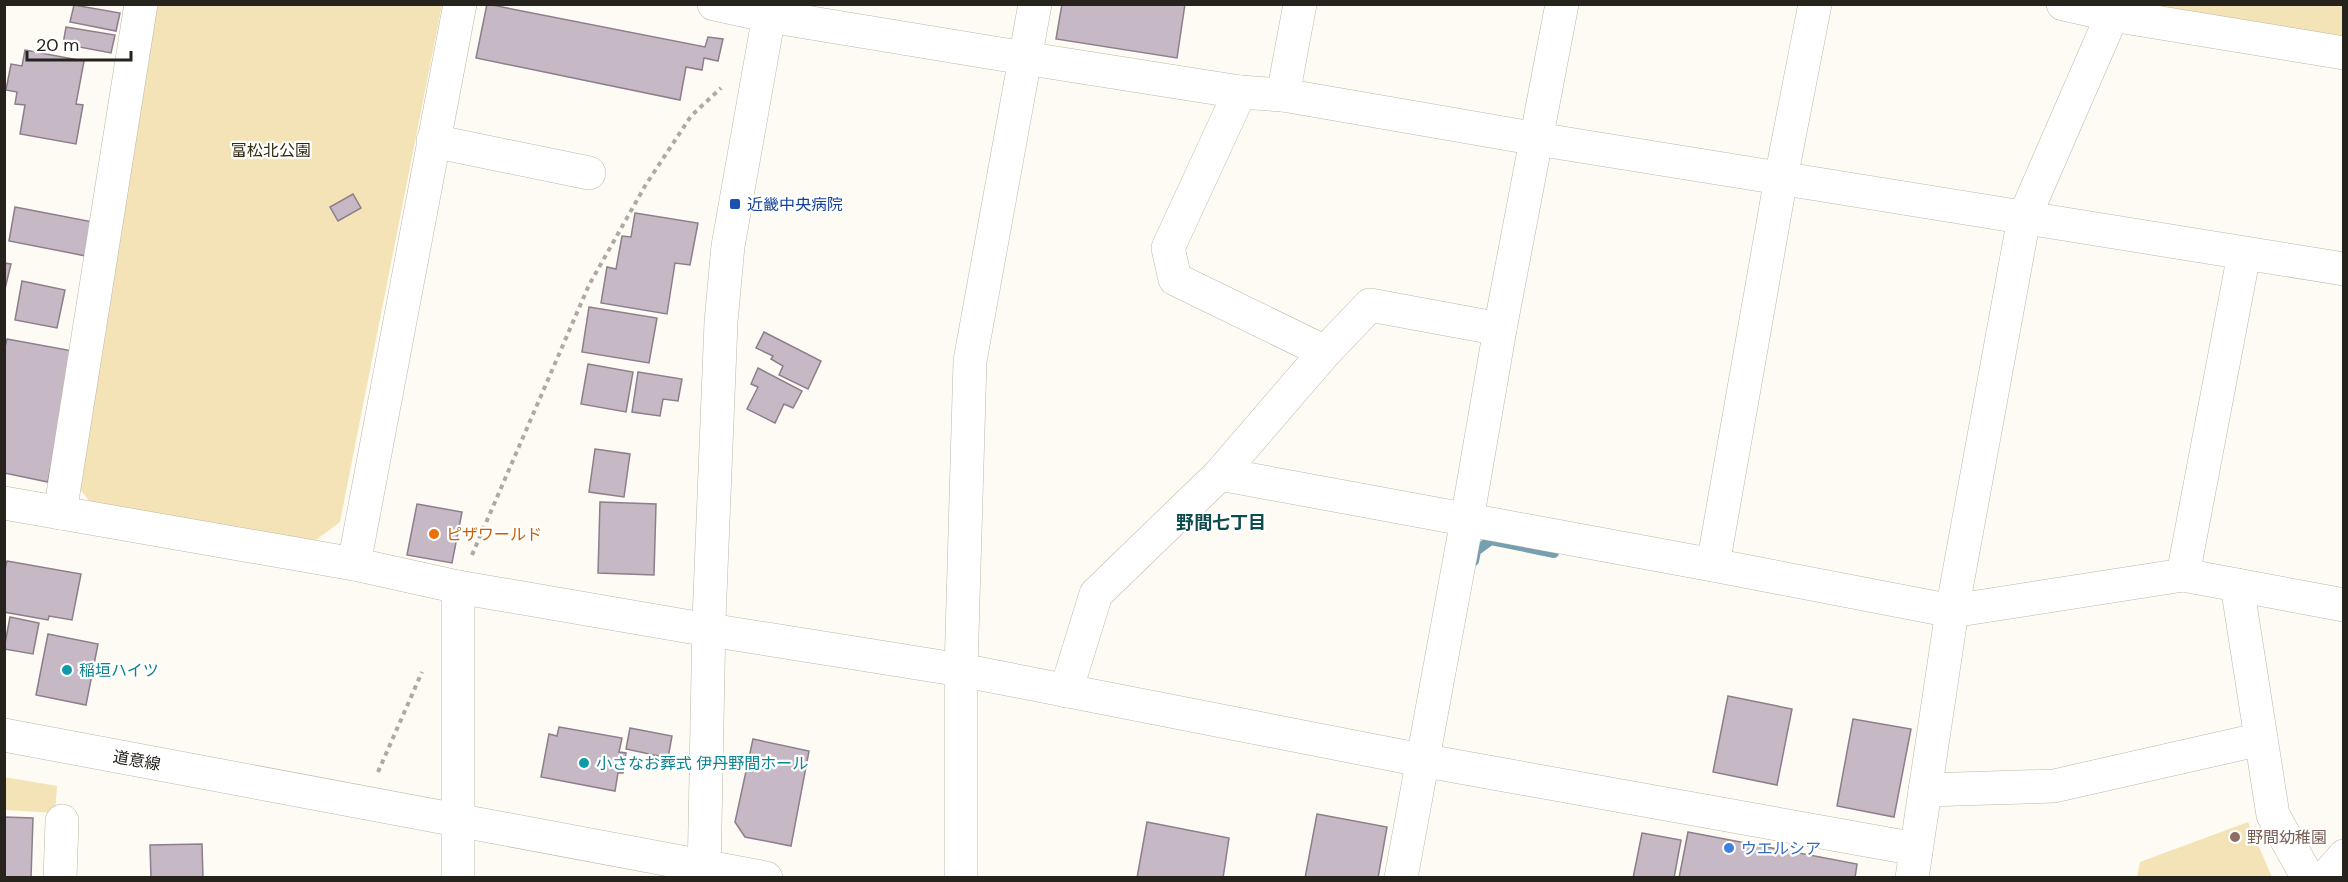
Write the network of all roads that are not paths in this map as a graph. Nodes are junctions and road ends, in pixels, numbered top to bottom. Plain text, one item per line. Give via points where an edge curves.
1 (141, 4) edge
2 (460, 4) edge
3 (714, 4) edge
4 (1035, 4) edge
5 (1300, 4) edge
6 (1562, 4) edge
7 (1815, 4) edge
8 (2063, 4) edge
9 (770, 10) edge
10 (2115, 10) edge
11 (2343, 52) edge
12 (1024, 58) junction
13 (1240, 92) junction
14 (1283, 95) junction
15 (1537, 140) junction
16 (433, 141) junction
17 (589, 173) dead end
18 (1781, 178) junction
19 (2024, 218) junction
20 (2244, 254) junction
21 (2343, 269) edge
22 (1500, 328) junction
23 (1325, 352) junction
24 (1220, 474) junction
25 (4, 503) edge
26 (60, 513) junction
27 (1467, 520) junction
28 (354, 564) junction
29 (1713, 565) junction
30 (2183, 574) junction
31 (2237, 585) junction
32 (459, 587) junction
33 (2343, 605) edge
34 (1952, 611) junction
35 (709, 630) junction
36 (962, 670) junction
37 (1066, 691) junction
38 (4, 735) edge
39 (2261, 739) junction
40 (1421, 760) junction
41 (1925, 790) junction
42 (459, 819) junction
43 (62, 821) dead end
44 (2343, 856) edge
45 (1914, 863) edge
46 (704, 872) edge
47 (60, 878) edge
48 (458, 878) edge
49 (766, 878) edge
50 (961, 878) edge
51 (1401, 878) edge
52 (2308, 878) edge
53 (2325, 878) edge

1 - 26 street
2 - 16 street
3 - 9 street
4 - 12 street
5 - 14 street
6 - 15 street
7 - 18 street
8 - 10 street
9 - 12 street
9 - 35 street via 724,285
10 - 11 street
10 - 19 street
12 - 13 street
12 - 36 street via 970,361
13 - 14 street
13 - 23 street via 1168,248 1175,279
14 - 15 street
15 - 18 street
15 - 22 street
16 - 17 street
16 - 28 street
18 - 19 street
18 - 29 street
19 - 20 street
19 - 34 street
20 - 21 street
20 - 30 street
22 - 23 street via 1370,305
22 - 27 street
23 - 24 street
24 - 27 street
24 - 37 street via 1096,594
25 - 26 street
26 - 28 street
27 - 29 street
27 - 40 street
28 - 32 street
29 - 34 street
30 - 31 street
30 - 34 street
31 - 33 street
31 - 39 street
32 - 35 street
32 - 42 street
34 - 41 street
35 - 36 street
35 - 46 street
36 - 37 street
36 - 50 street
37 - 40 street
38 - 42 street, 道意線
39 - 41 street via 2054,786
39 - 52 street via 2273,814
40 - 45 street
40 - 51 street
41 - 45 street
42 - 46 street, 道意線
42 - 48 street
43 - 47 street
44 - 53 street
46 - 49 street

